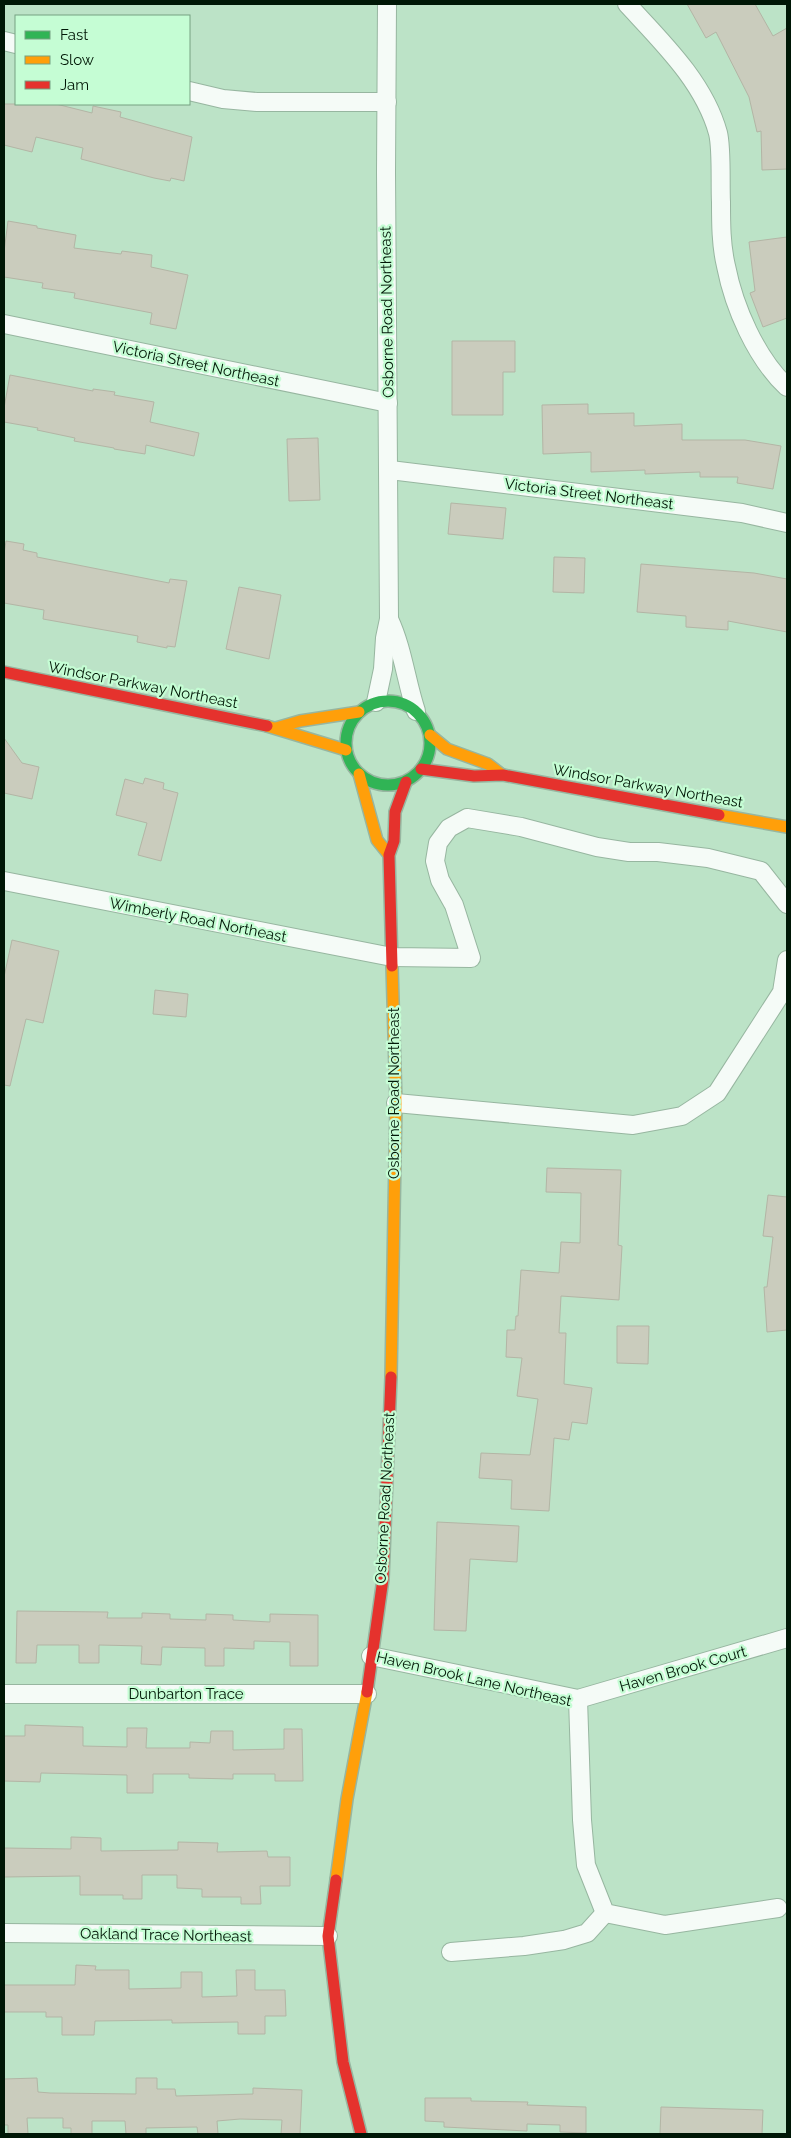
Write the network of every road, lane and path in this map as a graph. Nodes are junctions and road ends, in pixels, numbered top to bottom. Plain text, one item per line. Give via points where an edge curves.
1 (388, 4) edge
2 (627, 4) edge
3 (190, 91) edge
4 (388, 102) junction
5 (4, 324) edge
6 (787, 386) edge
7 (388, 403) junction
8 (390, 470) junction
9 (787, 523) edge
10 (389, 619) junction
11 (4, 672) edge
12 (376, 702) junction
13 (416, 711) junction
14 (359, 712) junction
15 (276, 728) junction
16 (430, 735) junction
17 (346, 750) junction
18 (421, 769) junction
19 (359, 774) junction
20 (503, 775) junction
21 (406, 782) junction
22 (787, 827) edge
23 (389, 855) junction
24 (4, 881) edge
25 (787, 904) edge
26 (392, 957) junction
27 (787, 960) edge
28 (396, 1103) junction
29 (787, 1638) edge
30 (371, 1656) junction
31 (4, 1694) edge
32 (367, 1694) junction
33 (578, 1699) junction
34 (778, 1908) dead end
35 (605, 1913) junction
36 (4, 1933) edge
37 (328, 1936) junction
38 (451, 1952) dead end
39 (361, 2134) edge

1 - 4 street, Osborne Road Northeast
2 - 6 street via 692,79 709,110 719,135 725,265 737,306 756,346
3 - 4 street via 257,102
4 - 7 street, Osborne Road Northeast
5 - 7 street, Victoria Street Northeast
7 - 8 street, Osborne Road Northeast
8 - 9 street, Victoria Street Northeast via 742,513
8 - 10 street, Osborne Road Northeast
10 - 12 street, Osborne Road Northeast
10 - 13 street, Osborne Road Northeast via 398,638
11 - 15 street, Windsor Parkway Northeast
12 - 13 street via 390,700
12 - 14 street
13 - 16 street
14 - 15 street, Windsor Parkway Northeast
14 - 17 street via 347,730
15 - 17 street, Windsor Parkway Northeast via 298,738
16 - 18 street via 430,749
16 - 20 street, Windsor Parkway Northeast via 447,749 488,764
17 - 19 street
18 - 20 street, Windsor Parkway Northeast via 474,776
18 - 21 street
19 - 21 street via 378,784
19 - 23 street via 376,840
20 - 22 street, Windsor Parkway Northeast
21 - 23 street, Osborne Road Northeast via 394,812 394,841
23 - 26 street, Osborne Road Northeast
24 - 26 street, Wimberly Road Northeast
25 - 26 street, Wimberly Road Northeast via 761,871 708,858 597,847 521,827 467,818 449,828 438,843 435,861 440,880 454,905 471,958
26 - 28 street, Osborne Road Northeast
27 - 28 street via 782,992 717,1093 682,1116 633,1125
28 - 30 street, Osborne Road Northeast via 383,1578
29 - 33 street, Haven Brook Court
30 - 32 street, Osborne Road Northeast
30 - 33 street, Haven Brook Lane Northeast
31 - 32 street, Dunbarton Trace
32 - 37 street, Osborne Road Northeast via 347,1799
33 - 35 street, Haven Brook Lane Northeast via 586,1865
34 - 35 street via 665,1925
35 - 38 street via 587,1933 564,1940
36 - 37 street, Oakland Trace Northeast
37 - 39 street, Osborne Road Northeast via 343,2062

